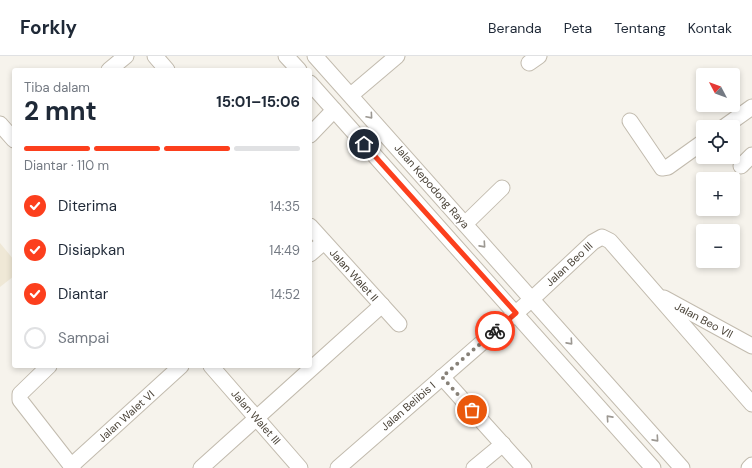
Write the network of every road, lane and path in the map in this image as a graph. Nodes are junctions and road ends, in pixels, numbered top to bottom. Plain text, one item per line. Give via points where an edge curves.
1 (126, 56) edge
2 (155, 56) edge
3 (286, 56) edge
4 (315, 56) edge
5 (398, 56) edge
6 (111, 68) edge
7 (165, 68) edge
8 (297, 68) edge
9 (312, 85) edge
10 (351, 95) junction
11 (752, 107) edge
12 (334, 110) junction
13 (734, 120) edge
14 (630, 121) dead end
15 (0, 124) edge
16 (312, 133) edge
17 (12, 138) edge
18 (696, 147) edge
19 (752, 155) edge
20 (741, 166) dead end
21 (502, 188) dead end
22 (465, 224) junction
23 (312, 228) edge
24 (324, 242) junction
25 (312, 252) edge
26 (656, 294) junction
27 (532, 299) junction
28 (382, 305) junction
29 (516, 313) junction
30 (399, 324) dead end
31 (752, 346) edge
32 (47, 368) edge
33 (180, 368) edge
34 (213, 368) edge
35 (442, 377) junction
36 (752, 404) edge
37 (257, 419) junction
38 (502, 444) junction
39 (752, 465) edge
40 (72, 467) edge
41 (201, 468) edge
42 (300, 468) edge
43 (338, 468) edge
44 (474, 468) edge
45 (524, 468) edge
46 (653, 468) edge
47 (682, 468) edge
48 (749, 468) edge

1 - 6 street
2 - 7 street
3 - 8 street
4 - 10 street, Jalan Kepodong Raya
5 - 10 street
9 - 12 street, Jalan Kepodong Raya
10 -> 22 street, Jalan Kepodong Raya
11 - 13 street
12 - 16 street
12 - 29 street, Jalan Kepodong Raya
14 - 18 street via 662,168 668,167
15 - 17 street
19 - 20 street
21 - 22 street
22 -> 27 street, Jalan Kepodong Raya
23 - 24 street, Jalan Walet II
24 - 25 street
24 - 28 street, Jalan Walet II
26 - 27 street, Jalan Beo III via 610,241 602,237 593,242
26 - 31 street, Jalan Beo VII
26 - 36 street
27 - 29 street
27 -> 47 street, Jalan Kepodong Raya
28 - 30 street, Jalan Walet II
28 - 37 street
29 - 35 street, Jalan Belibis I
46 -> 29 street, Jalan Kepodong Raya
32 - 40 street via 20,394 20,400
33 - 40 street, Jalan Walet VI
34 - 37 street, Jalan Walet III
35 - 38 street
35 - 43 street, Jalan Belibis I
37 - 41 street
37 - 42 street, Jalan Walet III
38 - 44 street
38 - 45 street
39 - 48 street

